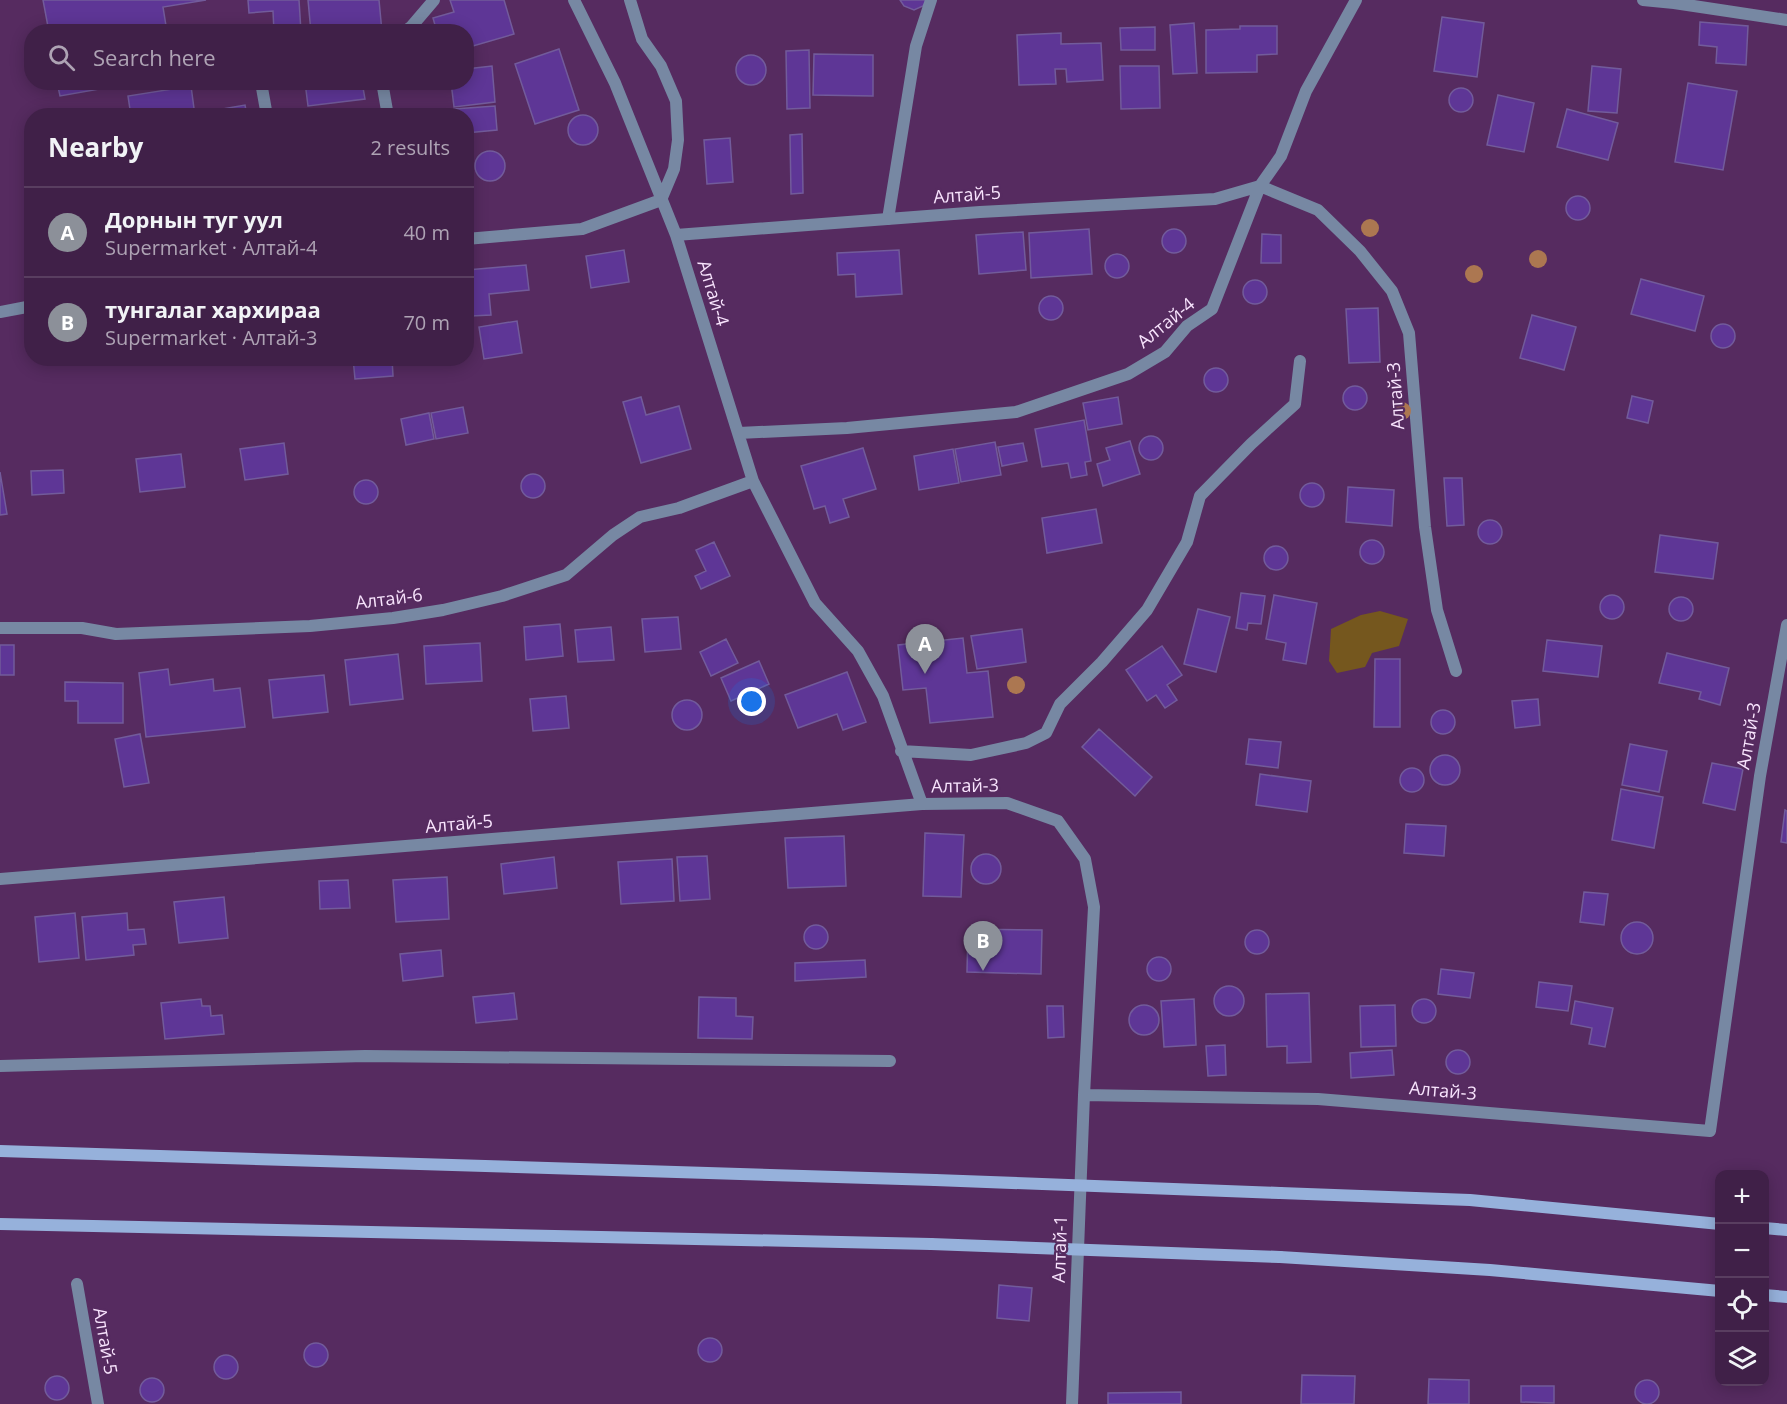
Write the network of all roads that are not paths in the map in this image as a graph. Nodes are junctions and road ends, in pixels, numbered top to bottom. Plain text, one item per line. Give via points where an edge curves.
1 (434, 0) edge
2 (574, 0) edge
3 (630, 0) edge
4 (931, 0) edge
5 (1356, 0) edge
6 (1643, 0) edge
7 (1787, 20) edge
8 (414, 24) edge
9 (262, 90) edge
10 (383, 90) edge
11 (266, 108) edge
12 (387, 108) edge
13 (1260, 186) junction
14 (661, 200) junction
15 (888, 219) junction
16 (676, 235) junction
17 (474, 238) edge
18 (24, 308) edge
19 (0, 312) edge
20 (1300, 361) dead end
21 (739, 433) junction
22 (753, 481) junction
23 (1787, 625) edge
24 (0, 627) edge
25 (1456, 671) dead end
26 (901, 751) junction
27 (922, 804) junction
28 (0, 879) edge
29 (890, 1061) dead end
30 (0, 1066) edge
31 (1084, 1095) junction
32 (0, 1150) edge
33 (0, 1224) edge
34 (1715, 1224) edge
35 (1769, 1228) edge
36 (1787, 1230) edge
37 (77, 1284) dead end
38 (1715, 1291) edge
39 (1769, 1295) edge
40 (1787, 1297) edge
41 (98, 1404) edge
42 (1072, 1404) edge

1 - 8 street
2 - 14 street via 615,83
3 - 14 street via 642,39 661,66 676,101 678,140 674,169
4 - 15 street via 916,46
5 - 13 street, Алтай-4 via 1306,91 1281,156
6 - 7 street
9 - 11 street
10 - 12 street
13 - 15 street, Алтай-5 via 1215,199
13 - 21 street, Алтай-4 via 1212,309 1187,326 1165,352 1128,374 1016,412 847,428
13 - 25 street, Алтай-3 via 1317,210 1360,251 1392,291 1409,333 1425,527 1437,610
14 - 16 street, Алтай-4
14 - 17 street via 582,229
15 - 16 street, Алтай-5
16 - 21 street, Алтай-4
18 - 19 street
20 - 26 street via 1295,404 1200,496 1187,542 1147,610 1060,704 1046,733 1026,743 971,754
21 - 22 street, Алтай-4
22 - 24 street, Алтай-6 via 640,517 566,575 443,610 310,626 116,634 82,628
22 - 26 street, Алтай-4 via 815,603 863,660 882,696
23 - 31 street, Алтай-3 via 1760,776 1710,1131 1317,1099
26 - 27 street, Алтай-4
27 - 28 street, Алтай-5
27 - 31 street, Алтай-3 via 1007,803 1058,821 1085,859 1094,907
29 - 30 street via 365,1056
31 - 42 street, Алтай-1
32 - 34 main road, bridge via 1470,1200
33 - 38 main road, bridge via 931,1244 1280,1257 1490,1270
35 - 36 main road
37 - 41 street, Алтай-5
39 - 40 main road

